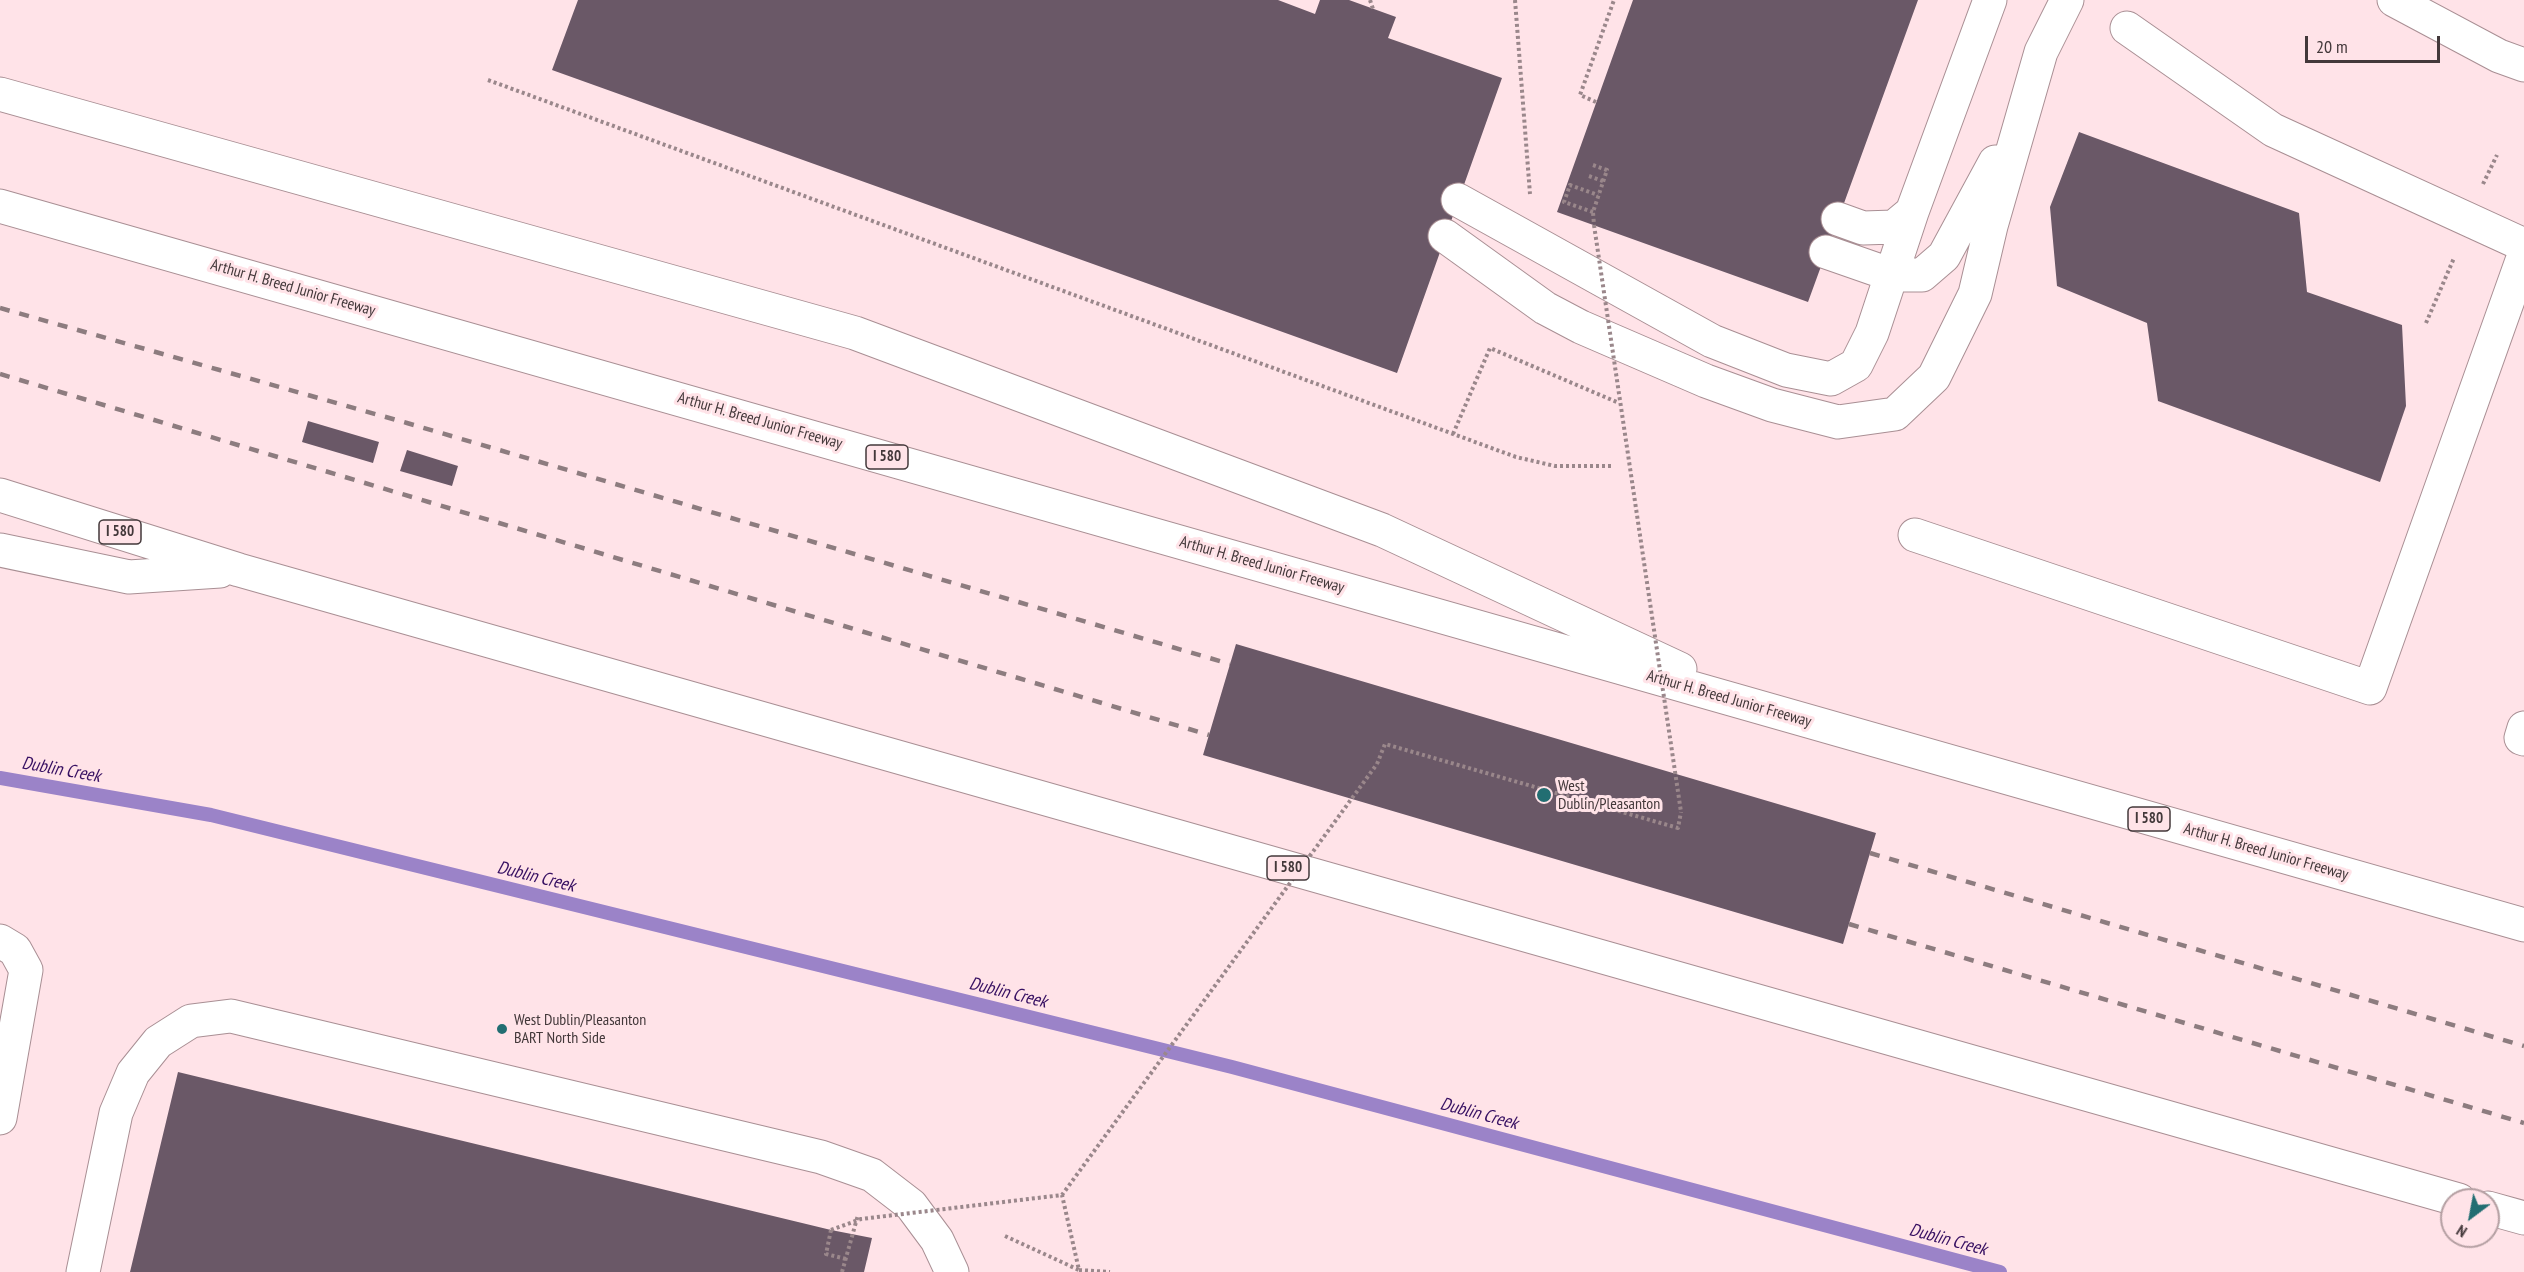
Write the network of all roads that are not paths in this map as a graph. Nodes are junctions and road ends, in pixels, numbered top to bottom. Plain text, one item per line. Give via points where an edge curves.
1 (1990, 0) edge
2 (2067, 0) edge
3 (2394, 0) edge
4 (2127, 28) dead end
5 (2524, 65) edge
6 (2, 94) edge
7 (2029, 100) junction
8 (1458, 200) dead end
9 (0, 206) edge
10 (1912, 212) junction
11 (1838, 219) dead end
12 (1445, 236) dead end
13 (2524, 245) edge
14 (1826, 252) dead end
15 (2524, 255) edge
16 (1892, 275) junction
17 (0, 495) edge
18 (1915, 535) dead end
19 (0, 550) edge
20 (239, 570) junction
21 (1774, 712) junction
22 (2524, 728) edge
23 (2524, 739) edge
24 (2524, 925) edge
25 (0, 941) edge
26 (0, 1118) edge
27 (2440, 1195) edge
28 (2500, 1211) edge
29 (2524, 1218) edge
30 (83, 1272) edge
31 (952, 1272) edge

1 - 10 main road
2 - 7 main road via 2041,52
3 - 5 main road via 2499,56
4 - 13 main road via 2272,130
6 - 21 main road via 855,333 1382,530
7 - 12 main road via 1990,226 1975,294 1934,377 1895,414 1838,422 1772,405 1706,381 1554,313
7 - 16 main road via 1944,256 1922,274
8 - 16 main road via 1712,341 1786,370 1831,379 1856,365
9 - 21 main road, Arthur H. Breed Junior Freeway / I 580
10 - 11 main road via 1894,227 1863,228
10 - 16 main road
14 - 16 main road
15 - 18 main road via 2370,688
17 - 20 main road, I 580
19 - 20 main road via 129,577
20 - 27 main road, I 580
21 - 24 main road, Arthur H. Breed Junior Freeway / I 580
22 - 23 main road
25 - 26 main road via 15,950 26,970
28 - 29 main road
30 - 31 main road via 116,1113 133,1073 158,1042 191,1021 231,1017 821,1156 872,1175 911,1205 937,1240

